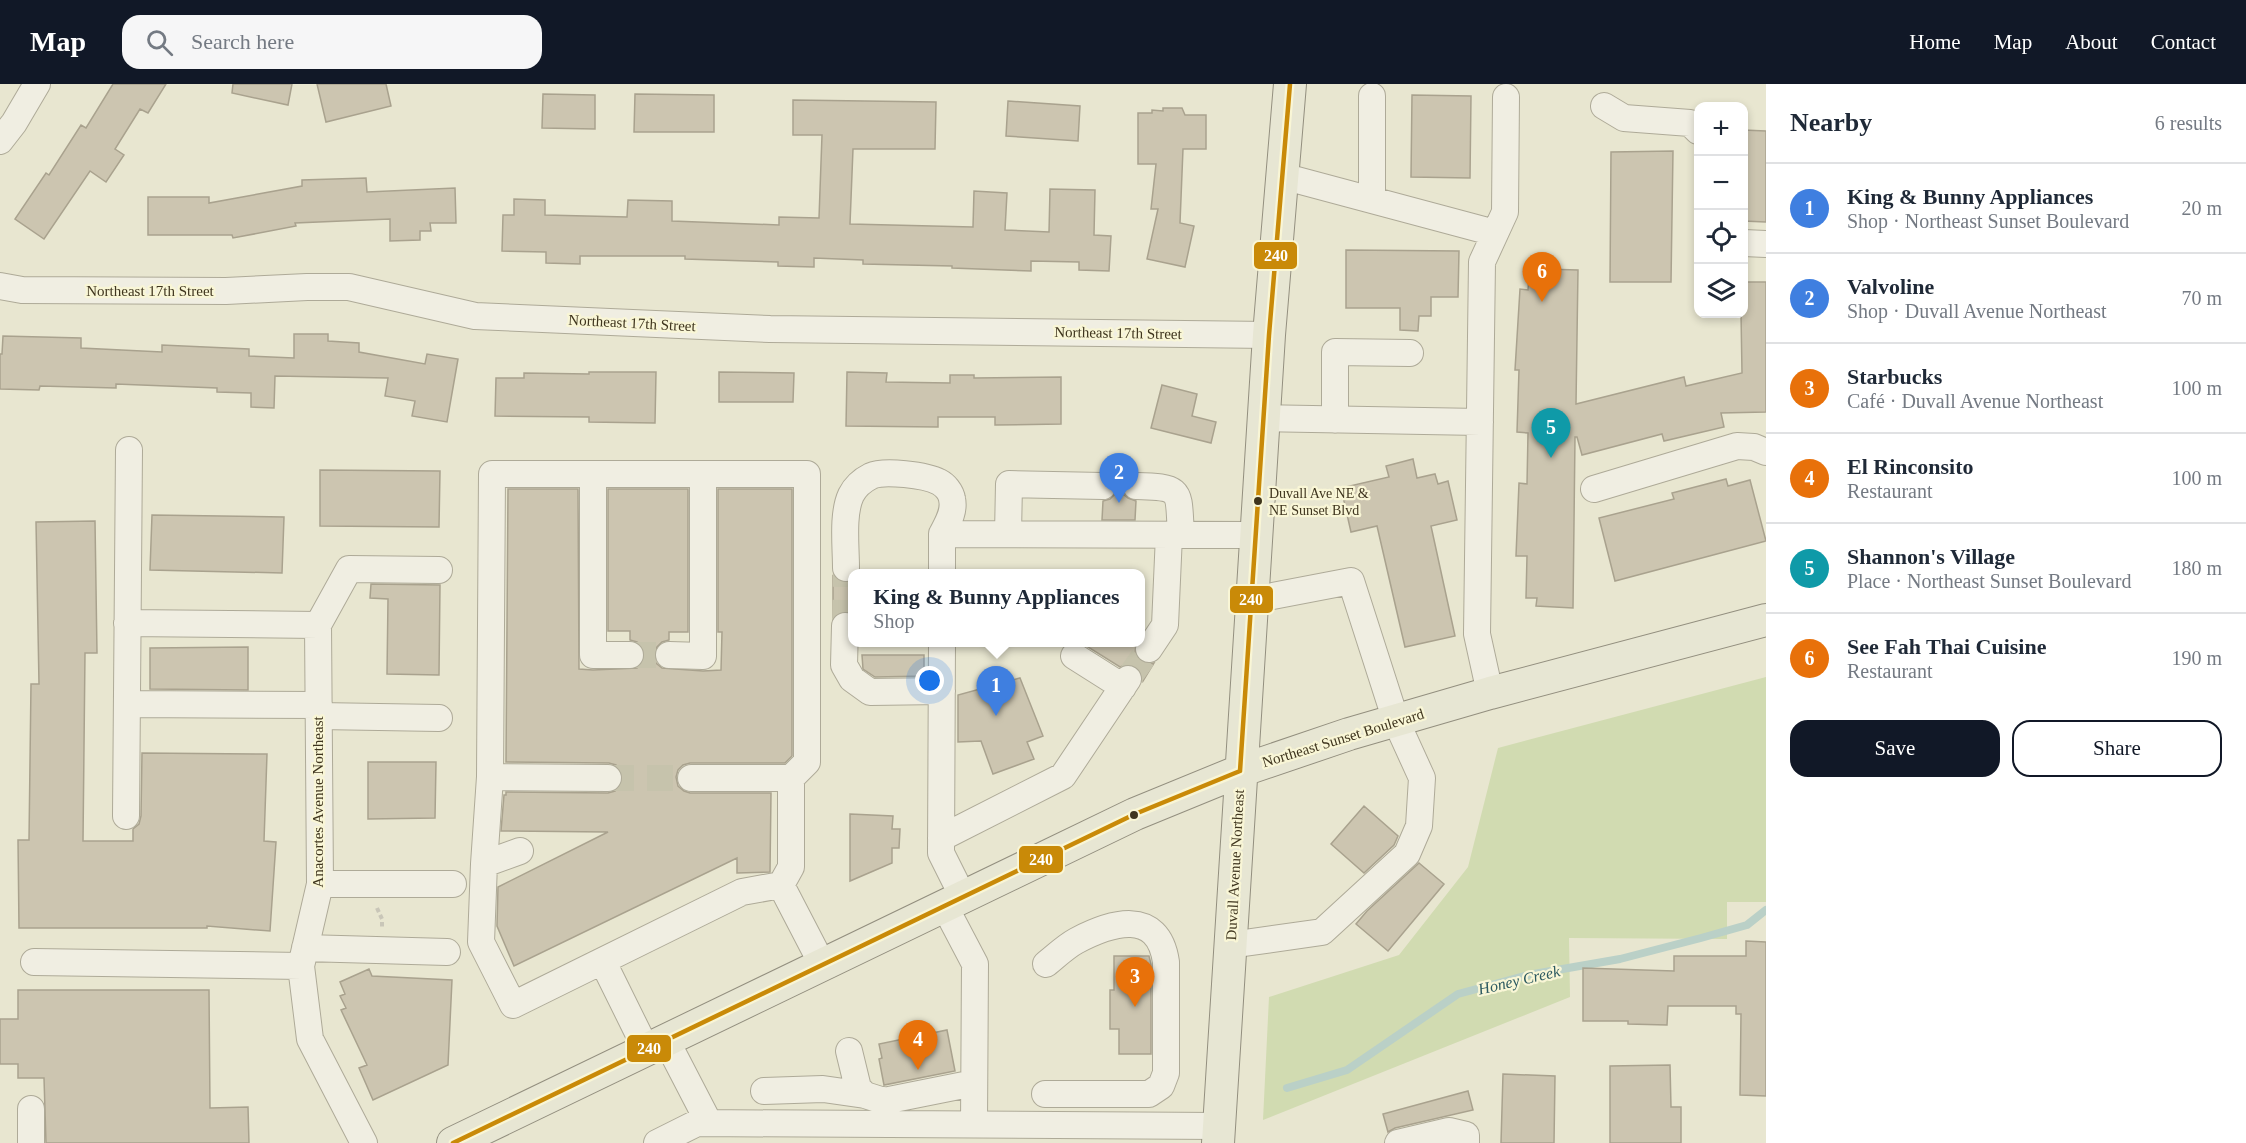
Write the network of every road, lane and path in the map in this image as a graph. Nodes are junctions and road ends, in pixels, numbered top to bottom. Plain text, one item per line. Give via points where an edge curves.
1 (37, 84) edge
2 (1290, 84) edge
3 (1372, 96) dead end
4 (1506, 97) dead end
5 (1604, 106) dead end
6 (1694, 127) edge
7 (0, 141) edge
8 (1282, 176) junction
9 (1372, 200) junction
10 (1495, 233) junction
11 (1748, 243) edge
12 (1766, 244) edge
13 (0, 286) edge
14 (1269, 335) junction
15 (1410, 353) dead end
16 (1263, 418) junction
17 (1335, 420) junction
18 (1480, 422) junction
19 (129, 450) dead end
20 (1766, 452) edge
21 (593, 474) junction
22 (703, 474) junction
23 (1103, 486) dead end
24 (1136, 486) dead end
25 (1594, 489) dead end
26 (942, 534) junction
27 (1008, 534) junction
28 (1175, 535) junction
29 (1256, 535) junction
30 (846, 568) tunnel mouth
31 (942, 569) edge
32 (439, 570) dead end
33 (1252, 600) junction
34 (1766, 620) edge
35 (128, 623) junction
36 (318, 626) junction
37 (845, 626) tunnel mouth
38 (1712, 634) junction
39 (1766, 643) edge
40 (942, 647) edge
41 (1149, 649) tunnel mouth
42 (630, 655) tunnel mouth
43 (669, 655) tunnel mouth
44 (1074, 656) dead end
45 (942, 691) junction
46 (1490, 693) junction
47 (127, 704) junction
48 (319, 711) junction
49 (439, 718) dead end
50 (1396, 721) junction
51 (1240, 771) junction
52 (489, 777) junction
53 (608, 778) tunnel mouth
54 (691, 778) tunnel mouth
55 (791, 778) junction
56 (126, 816) dead end
57 (941, 838) junction
58 (520, 851) dead end
59 (484, 864) junction
60 (320, 884) junction
61 (453, 884) dead end
62 (781, 885) junction
63 (953, 900) junction
64 (1230, 945) junction
65 (447, 952) dead end
66 (303, 957) junction
67 (34, 962) dead end
68 (603, 962) junction
69 (822, 963) junction
70 (1046, 964) dead end
71 (656, 1044) junction
72 (849, 1050) dead end
73 (975, 1083) junction
74 (764, 1091) dead end
75 (1045, 1094) dead end
76 (865, 1095) junction
77 (31, 1109) dead end
78 (709, 1123) junction
79 (974, 1124) junction
80 (1219, 1134) edge
81 (31, 1143) edge
82 (364, 1143) edge
83 (453, 1143) edge
84 (657, 1143) edge
85 (1398, 1143) edge
86 (1466, 1143) edge

1 - 7 street
2 - 8 main road, Duvall Avenue Northeast
3 - 9 street
4 - 10 street via 1505,212
5 - 6 street via 1624,118 1690,123
8 - 9 street
8 - 14 main road, Duvall Avenue Northeast
9 - 10 street
10 - 18 street via 1482,262
11 - 12 street
13 - 14 street, Northeast 17th Street via 22,290 226,291 349,287 475,316 770,329
14 - 16 main road, Duvall Avenue Northeast
15 - 17 street via 1335,352
16 - 17 street
16 - 29 main road, Duvall Avenue Northeast
17 - 18 street
18 - 46 street via 1477,634
19 - 35 street
20 - 25 street via 1737,446
21 - 22 street
21 - 42 street via 593,655
21 - 52 street via 492,474
22 - 43 street via 703,656
22 - 55 street via 807,474 807,762
23 - 27 street via 1009,484
24 - 28 street via 1173,489 1179,496
26 - 27 street
26 - 30 street via 953,506 952,497 941,483 885,472 872,475 852,492 847,505
26 - 31 street
27 - 28 street
28 - 29 street
28 - 41 street via 1165,625
29 - 33 main road, Duvall Avenue Northeast
32 - 36 street via 349,569
33 - 50 street via 1351,581
33 - 51 main road, Duvall Avenue Northeast
34 - 38 main road, Northeast Sunset Boulevard
35 - 36 street
35 - 47 street
36 - 48 street, Anacortes Avenue Northeast
37 - 45 street via 844,665 852,679 870,692
38 - 39 main road
38 - 46 main road, Northeast Sunset Boulevard
40 - 45 street
44 - 57 street via 1126,683 1063,776
45 - 57 street
46 - 50 main road, Northeast Sunset Boulevard
47 - 48 street
47 - 56 street
48 - 49 street
48 - 60 street, Anacortes Avenue Northeast
50 - 51 main road, Northeast Sunset Boulevard
50 - 64 street via 1422,778 1419,826 1407,854 1322,932
51 - 63 main road, Northeast Sunset Boulevard via 1135,814
51 - 64 main road, Duvall Avenue Northeast
52 - 53 street
52 - 59 street
54 - 55 street
55 - 62 street via 791,867
57 - 63 street
58 - 59 street
59 - 68 street via 481,942 513,1005
60 - 61 street
60 - 66 street, Anacortes Avenue Northeast
62 - 68 street via 742,892
62 - 69 street
63 - 69 main road, Northeast Sunset Boulevard
63 - 73 street via 975,963
64 - 80 main road, Duvall Avenue Northeast
65 - 66 street
66 - 67 street
66 - 82 street, Anacortes Avenue Northeast via 310,1039
68 - 71 street
69 - 71 main road, Northeast Sunset Boulevard
70 - 75 street via 1074,942 1113,925 1138,924 1158,938 1166,962 1166,1073 1161,1086 1149,1094
71 - 78 street
71 - 83 main road, Northeast Sunset Boulevard
72 - 76 street via 858,1088
73 - 76 street via 884,1101
73 - 79 street
74 - 76 street via 823,1089
77 - 81 street
78 - 79 street
78 - 84 street via 696,1123
79 - 80 street
85 - 86 street via 1449,1131 1466,1135

